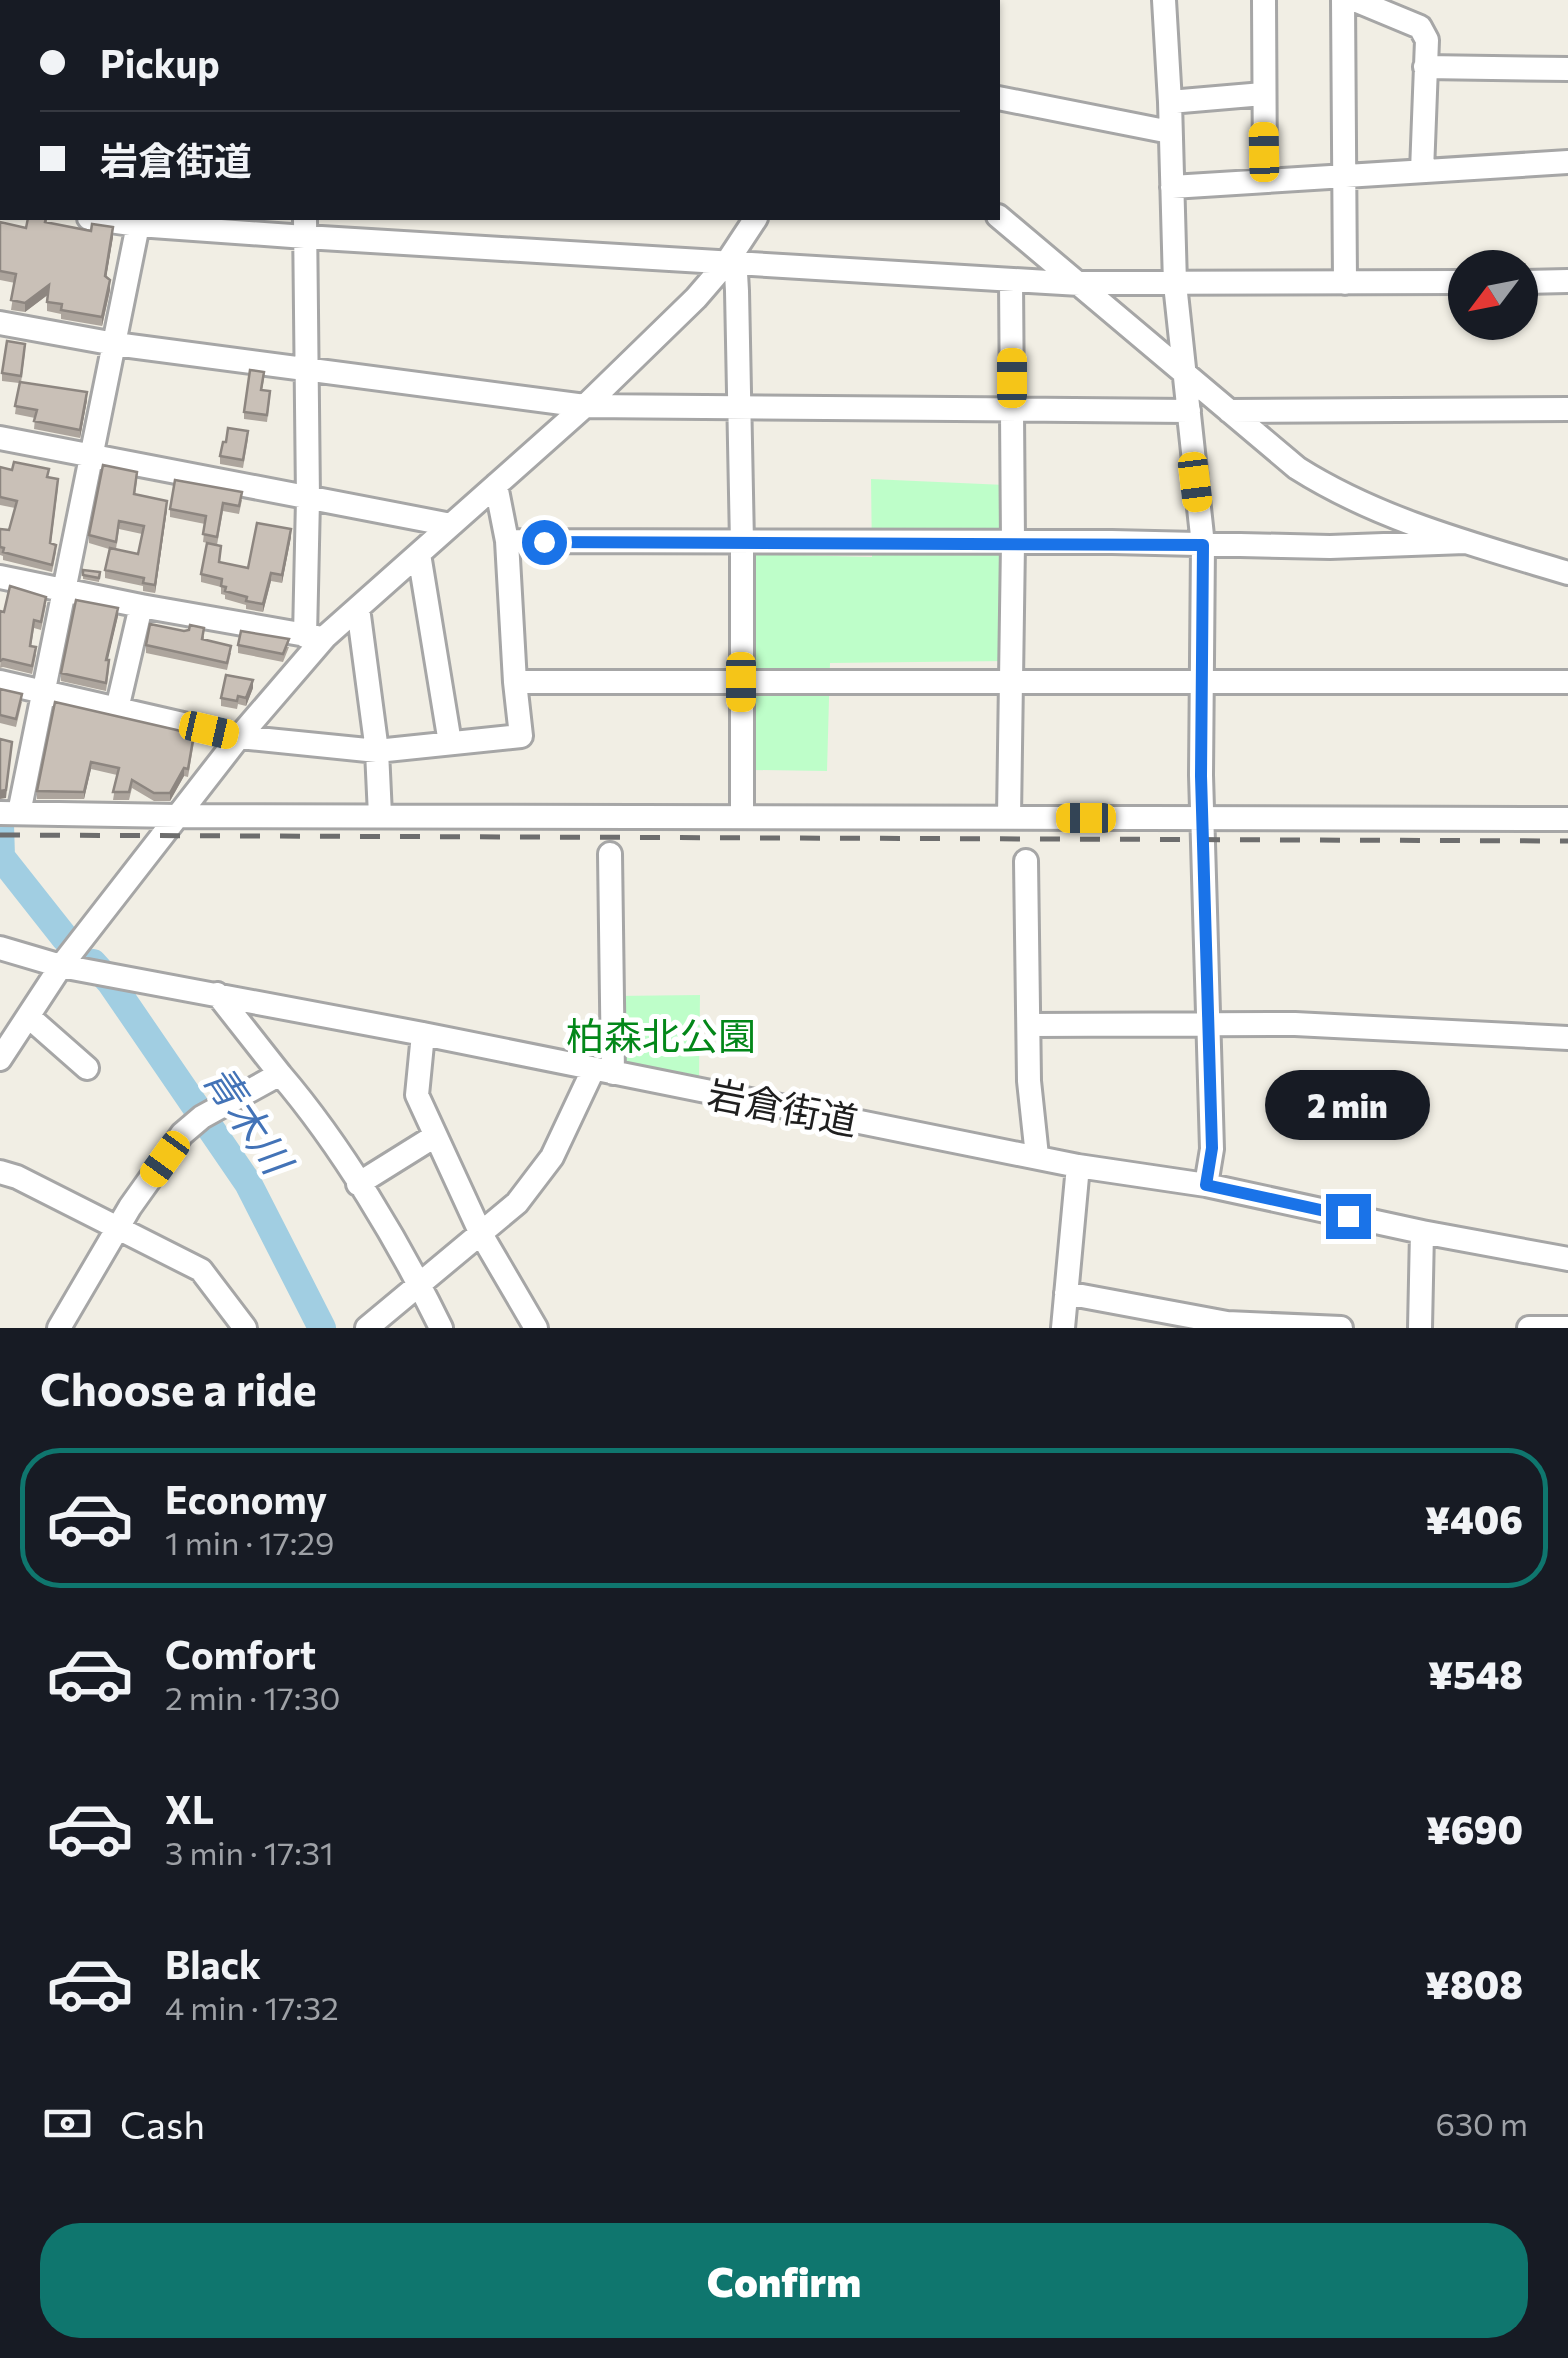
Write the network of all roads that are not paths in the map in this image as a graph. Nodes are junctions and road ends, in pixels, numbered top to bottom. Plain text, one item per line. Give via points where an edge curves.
1 (1164, 0) edge
2 (1264, 0) edge
3 (1343, 0) edge
4 (1354, 0) edge
5 (1425, 67) junction
6 (1568, 69) edge
7 (1264, 94) junction
8 (1000, 98) edge
9 (1170, 102) junction
10 (1170, 132) junction
11 (1568, 162) edge
12 (1422, 171) junction
13 (1344, 177) junction
14 (1264, 181) junction
15 (1172, 187) junction
16 (1000, 218) edge
17 (102, 220) edge
18 (755, 220) edge
19 (138, 226) junction
20 (305, 227) edge
21 (727, 262) junction
22 (1011, 280) junction
23 (1568, 281) edge
24 (1448, 282) edge
25 (1538, 282) edge
26 (1345, 283) junction
27 (1078, 284) junction
28 (1174, 284) junction
29 (0, 323) edge
30 (115, 344) junction
31 (307, 371) junction
32 (1186, 374) junction
33 (585, 406) junction
34 (740, 409) junction
35 (1568, 409) edge
36 (1012, 410) junction
37 (1189, 410) junction
38 (1229, 410) junction
39 (0, 438) edge
40 (92, 456) junction
41 (496, 485) junction
42 (308, 499) junction
43 (450, 525) junction
44 (507, 542) junction
45 (742, 542) junction
46 (1465, 542) junction
47 (1013, 543) junction
48 (1203, 545) junction
49 (419, 554) junction
50 (1568, 573) edge
51 (2, 585) edge
52 (64, 590) junction
53 (141, 606) junction
54 (358, 608) junction
55 (315, 637) junction
56 (1009, 680) junction
57 (0, 682) edge
58 (515, 682) junction
59 (741, 682) junction
60 (1204, 682) junction
61 (1568, 682) edge
62 (44, 692) junction
63 (117, 708) junction
64 (240, 737) junction
65 (450, 743) junction
66 (377, 751) junction
67 (9, 813) edge
68 (380, 815) junction
69 (178, 816) junction
70 (742, 816) junction
71 (1009, 817) junction
72 (1203, 818) junction
73 (1568, 819) edge
74 (610, 854) dead end
75 (1026, 861) dead end
76 (0, 948) edge
77 (61, 966) junction
78 (217, 994) junction
79 (29, 1017) junction
80 (1207, 1024) junction
81 (1030, 1025) junction
82 (423, 1034) junction
83 (1568, 1038) edge
84 (0, 1060) edge
85 (87, 1068) dead end
86 (603, 1072) junction
87 (280, 1074) junction
88 (435, 1136) junction
89 (1037, 1156) junction
90 (1078, 1166) junction
91 (0, 1172) edge
92 (358, 1184) junction
93 (1206, 1185) junction
94 (117, 1230) junction
95 (1422, 1232) junction
96 (480, 1234) junction
97 (1568, 1259) edge
98 (420, 1284) junction
99 (1066, 1293) junction
100 (68, 1322) edge
101 (245, 1328) edge
102 (367, 1328) edge
103 (441, 1328) edge
104 (536, 1328) edge
105 (1063, 1328) edge
106 (1341, 1328) edge
107 (1420, 1328) edge
108 (1528, 1328) edge
109 (1568, 1328) edge

1 - 9 street
2 - 7 street
3 - 13 street
4 - 5 street via 1420,27 1427,40
5 - 6 street
5 - 12 street
7 - 9 street
7 - 14 street
8 - 10 street
9 - 10 street
10 - 15 street
11 - 12 street
12 - 13 street
13 - 14 street
13 - 26 street
14 - 15 street
15 - 28 street
16 - 27 street
17 - 19 street
18 - 21 street
19 - 20 street
19 - 30 street
20 - 21 street
20 - 31 street
21 - 22 street
21 - 33 street
21 - 34 street via 736,273
22 - 27 street
22 - 36 street
23 - 25 street
24 - 26 street
26 - 28 street
27 - 28 street
27 - 32 street
28 - 32 street
29 - 30 street
30 - 31 street
30 - 40 street
31 - 33 street
31 - 42 street
32 - 37 street
32 - 38 street
33 - 34 street
33 - 41 street
34 - 36 street
34 - 45 street
35 - 38 street
36 - 37 street
36 - 47 street
37 - 48 street
38 - 46 street via 1328,488
39 - 40 street
40 - 42 street
40 - 52 street
41 - 43 street
41 - 44 street
42 - 43 street
42 - 55 street
43 - 49 street
44 - 45 street
44 - 58 street
45 - 47 street
45 - 59 street
46 - 48 street
46 - 50 street
47 - 48 street
47 - 56 street
48 - 60 street
49 - 54 street
49 - 65 street
51 - 52 street
52 - 53 street
52 - 62 street
53 - 55 street
53 - 63 street
54 - 55 street
54 - 66 street
55 - 64 street
56 - 59 street
56 - 60 street
56 - 71 street
57 - 62 street
58 - 59 street
58 - 65 street via 522,736
59 - 70 street
60 - 61 street
60 - 72 street
62 - 63 street
62 - 67 street
63 - 64 street
64 - 66 street
64 - 69 street
65 - 66 street
66 - 68 street
67 - 69 street
68 - 69 street
68 - 70 street
69 - 77 street
70 - 71 street
71 - 72 street
72 - 73 street
72 - 80 street
74 - 86 street
75 - 81 street
76 - 77 street, 岩倉街道
77 - 78 street, 岩倉街道
77 - 79 street
78 - 82 street, 岩倉街道
78 - 87 street
79 - 84 street
79 - 85 street
80 - 81 street
80 - 83 street
80 - 93 street via 1212,1148
81 - 89 street
82 - 86 street, 岩倉街道
82 - 88 street via 417,1095
86 - 89 street, 岩倉街道
86 - 96 street via 543,1172
87 - 92 street
87 - 94 street via 192,1124
88 - 92 street
88 - 96 street
89 - 90 street, 岩倉街道
90 - 93 street, 岩倉街道
90 - 99 street
91 - 94 street
92 - 98 street
93 - 95 street, 岩倉街道
94 - 100 street
94 - 101 street via 200,1270
95 - 97 street, 岩倉街道
95 - 107 street
96 - 98 street
96 - 104 street
98 - 102 street
98 - 103 street
99 - 105 street
99 - 106 street via 1227,1323
108 - 109 street

